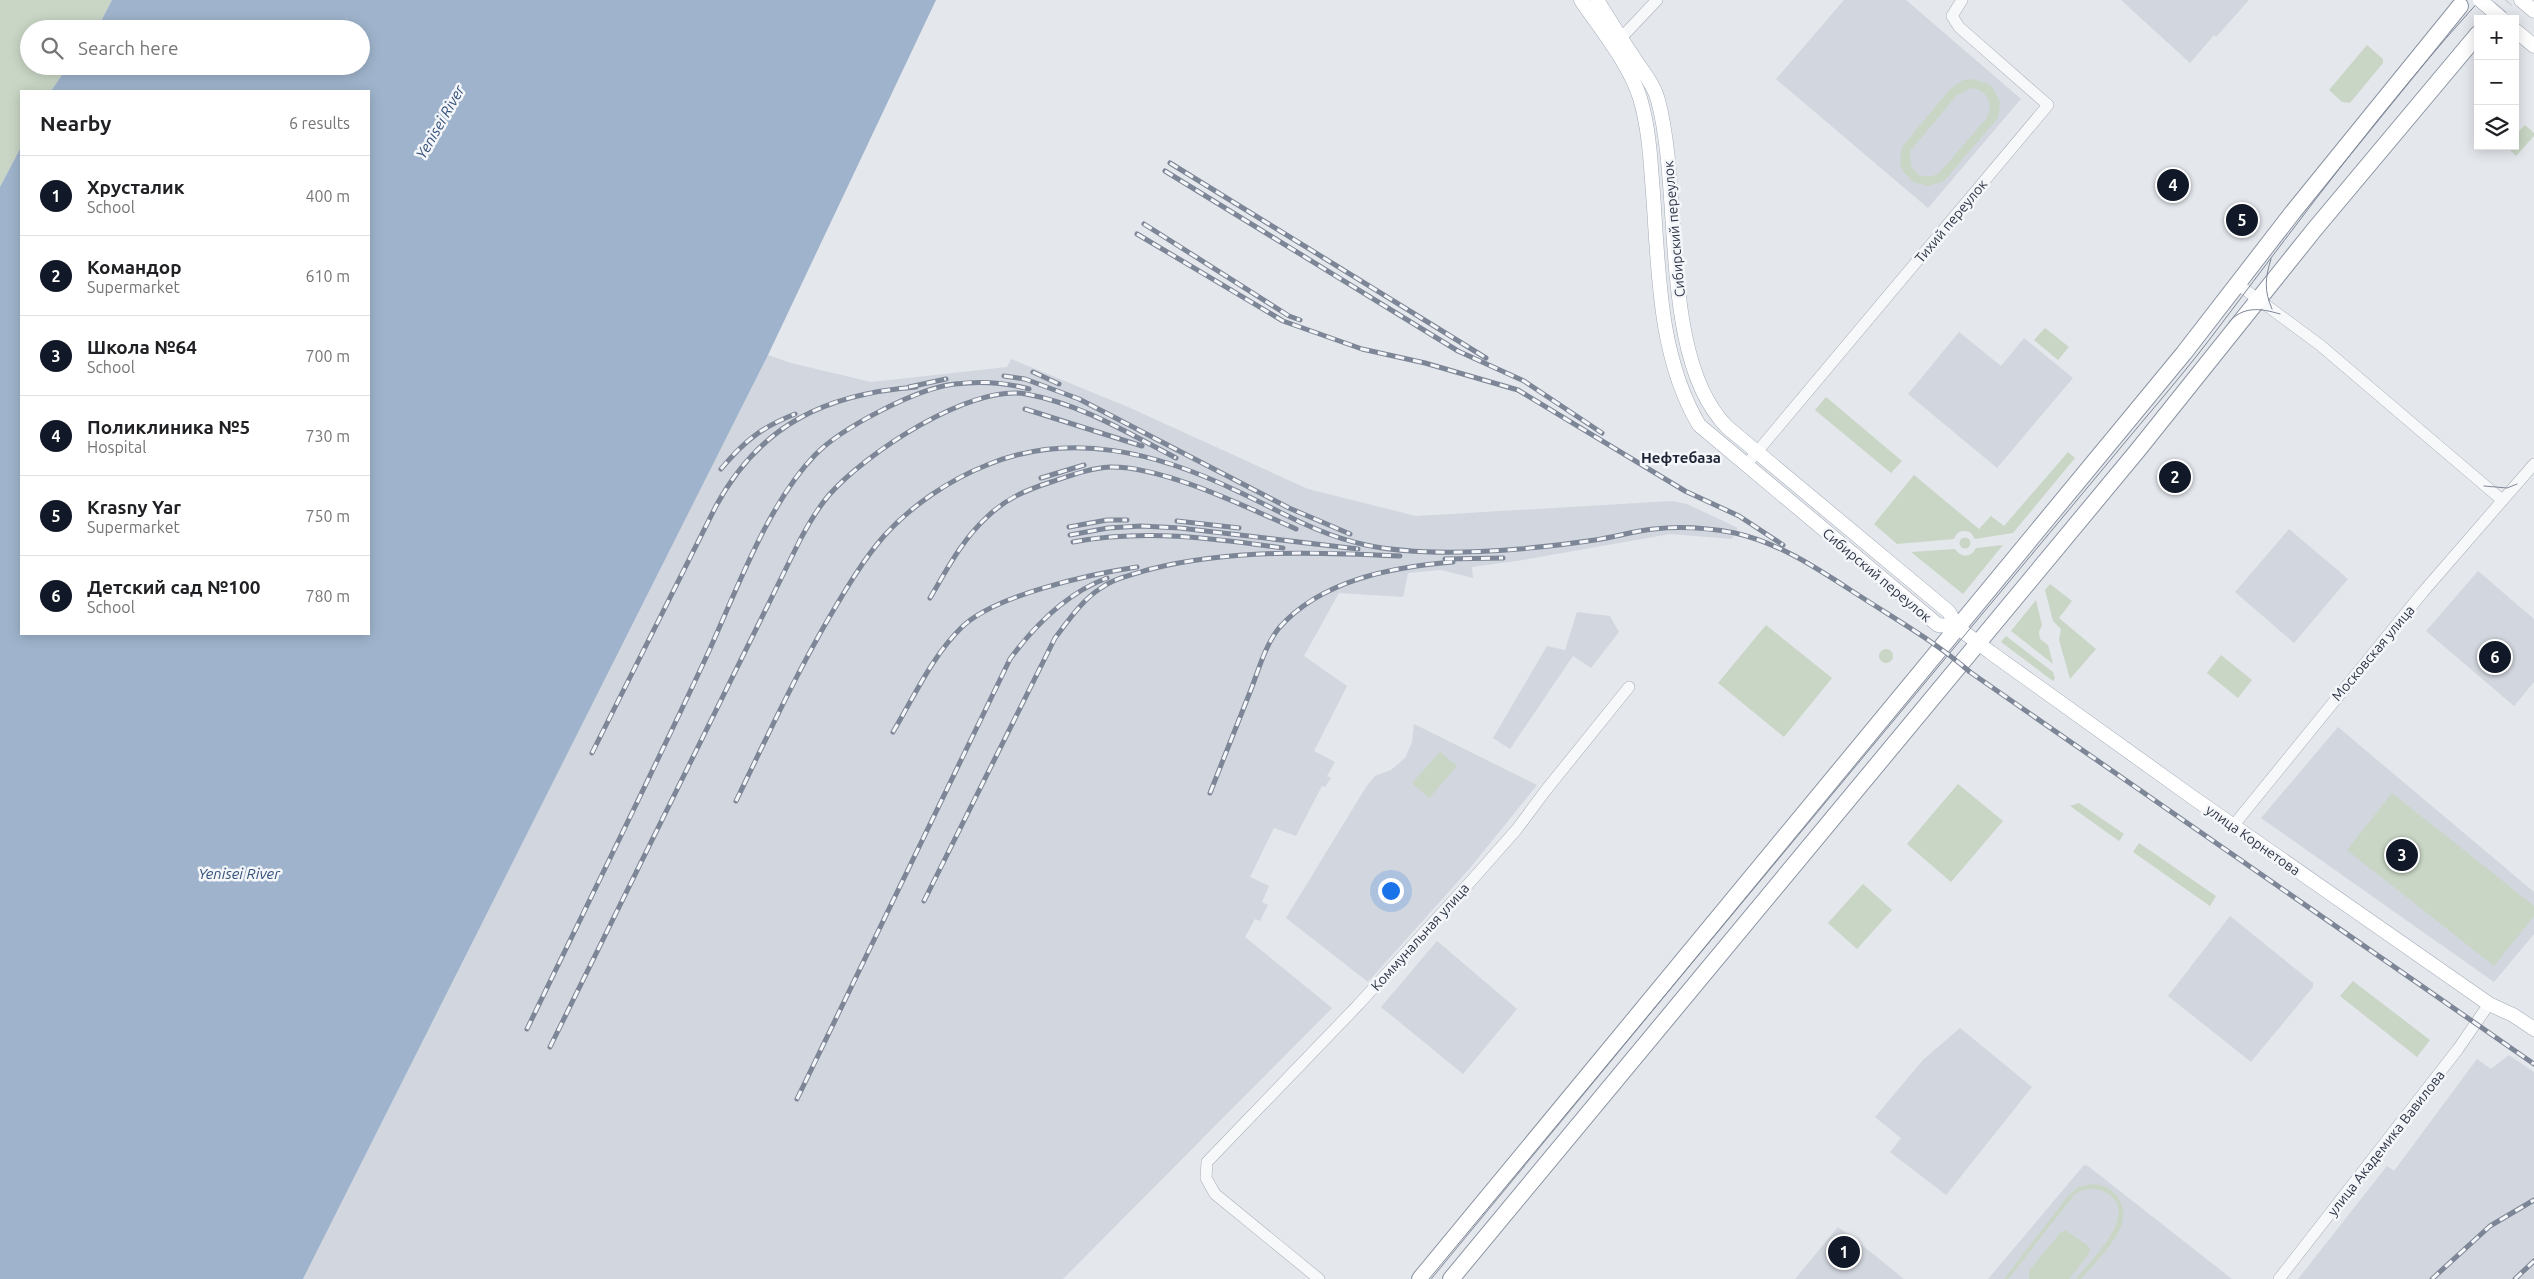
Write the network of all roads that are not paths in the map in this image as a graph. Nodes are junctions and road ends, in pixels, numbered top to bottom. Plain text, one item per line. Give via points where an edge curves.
1 (1581, 0) edge
2 (1597, 0) edge
3 (1657, 0) edge
4 (1962, 0) edge
5 (2480, 0) edge
6 (2521, 0) edge
7 (2460, 6) dead end
8 (2534, 11) edge
9 (2497, 15) edge
10 (2519, 34) edge
11 (1621, 38) junction
12 (2474, 39) edge
13 (2534, 46) edge
14 (2236, 283) junction
15 (2259, 300) junction
16 (1757, 452) junction
17 (2534, 464) edge
18 (1746, 465) junction
19 (2502, 500) junction
20 (1957, 627) junction
21 (1977, 642) junction
22 (1629, 687) dead end
23 (2233, 826) junction
24 (2489, 1004) junction
25 (2534, 1029) edge
26 (1319, 1279) edge
27 (1420, 1279) edge
28 (1451, 1279) edge
29 (2279, 1279) edge

1 - 18 main road, Сибирский переулок via 1624,66 1639,96 1648,129 1664,318 1673,369 1698,425
2 - 11 main road, Сибирский переулок
3 - 11 street
4 - 16 street, Тихий переулок via 1952,16 1958,27 2048,105
5 - 9 main road, bridge
6 - 8 main road
7 - 14 highway
10 - 13 main road
11 - 16 main road, Сибирский переулок via 1652,86 1665,128 1681,316 1689,354 1714,414
12 - 15 highway
14 - 15 street
14 - 20 highway via 2184,353
15 - 19 street via 2320,345
15 - 21 highway
16 - 18 street
16 - 20 main road, Сибирский переулок via 1949,612
17 - 19 street, Московская улица
18 - 20 main road, Сибирский переулок via 1938,626
19 - 23 street, Московская улица
20 - 21 main road, улица Корнетова
20 - 27 highway via 1668,982
21 - 23 main road, улица Корнетова
21 - 28 highway
22 - 26 street, Коммунальная улица via 1517,830 1358,1006 1207,1162 1206,1178 1215,1194
23 - 24 main road, улица Корнетова
24 - 25 main road, улица Корнетова
24 - 29 street, улица Академика Вавилова via 2458,1049

